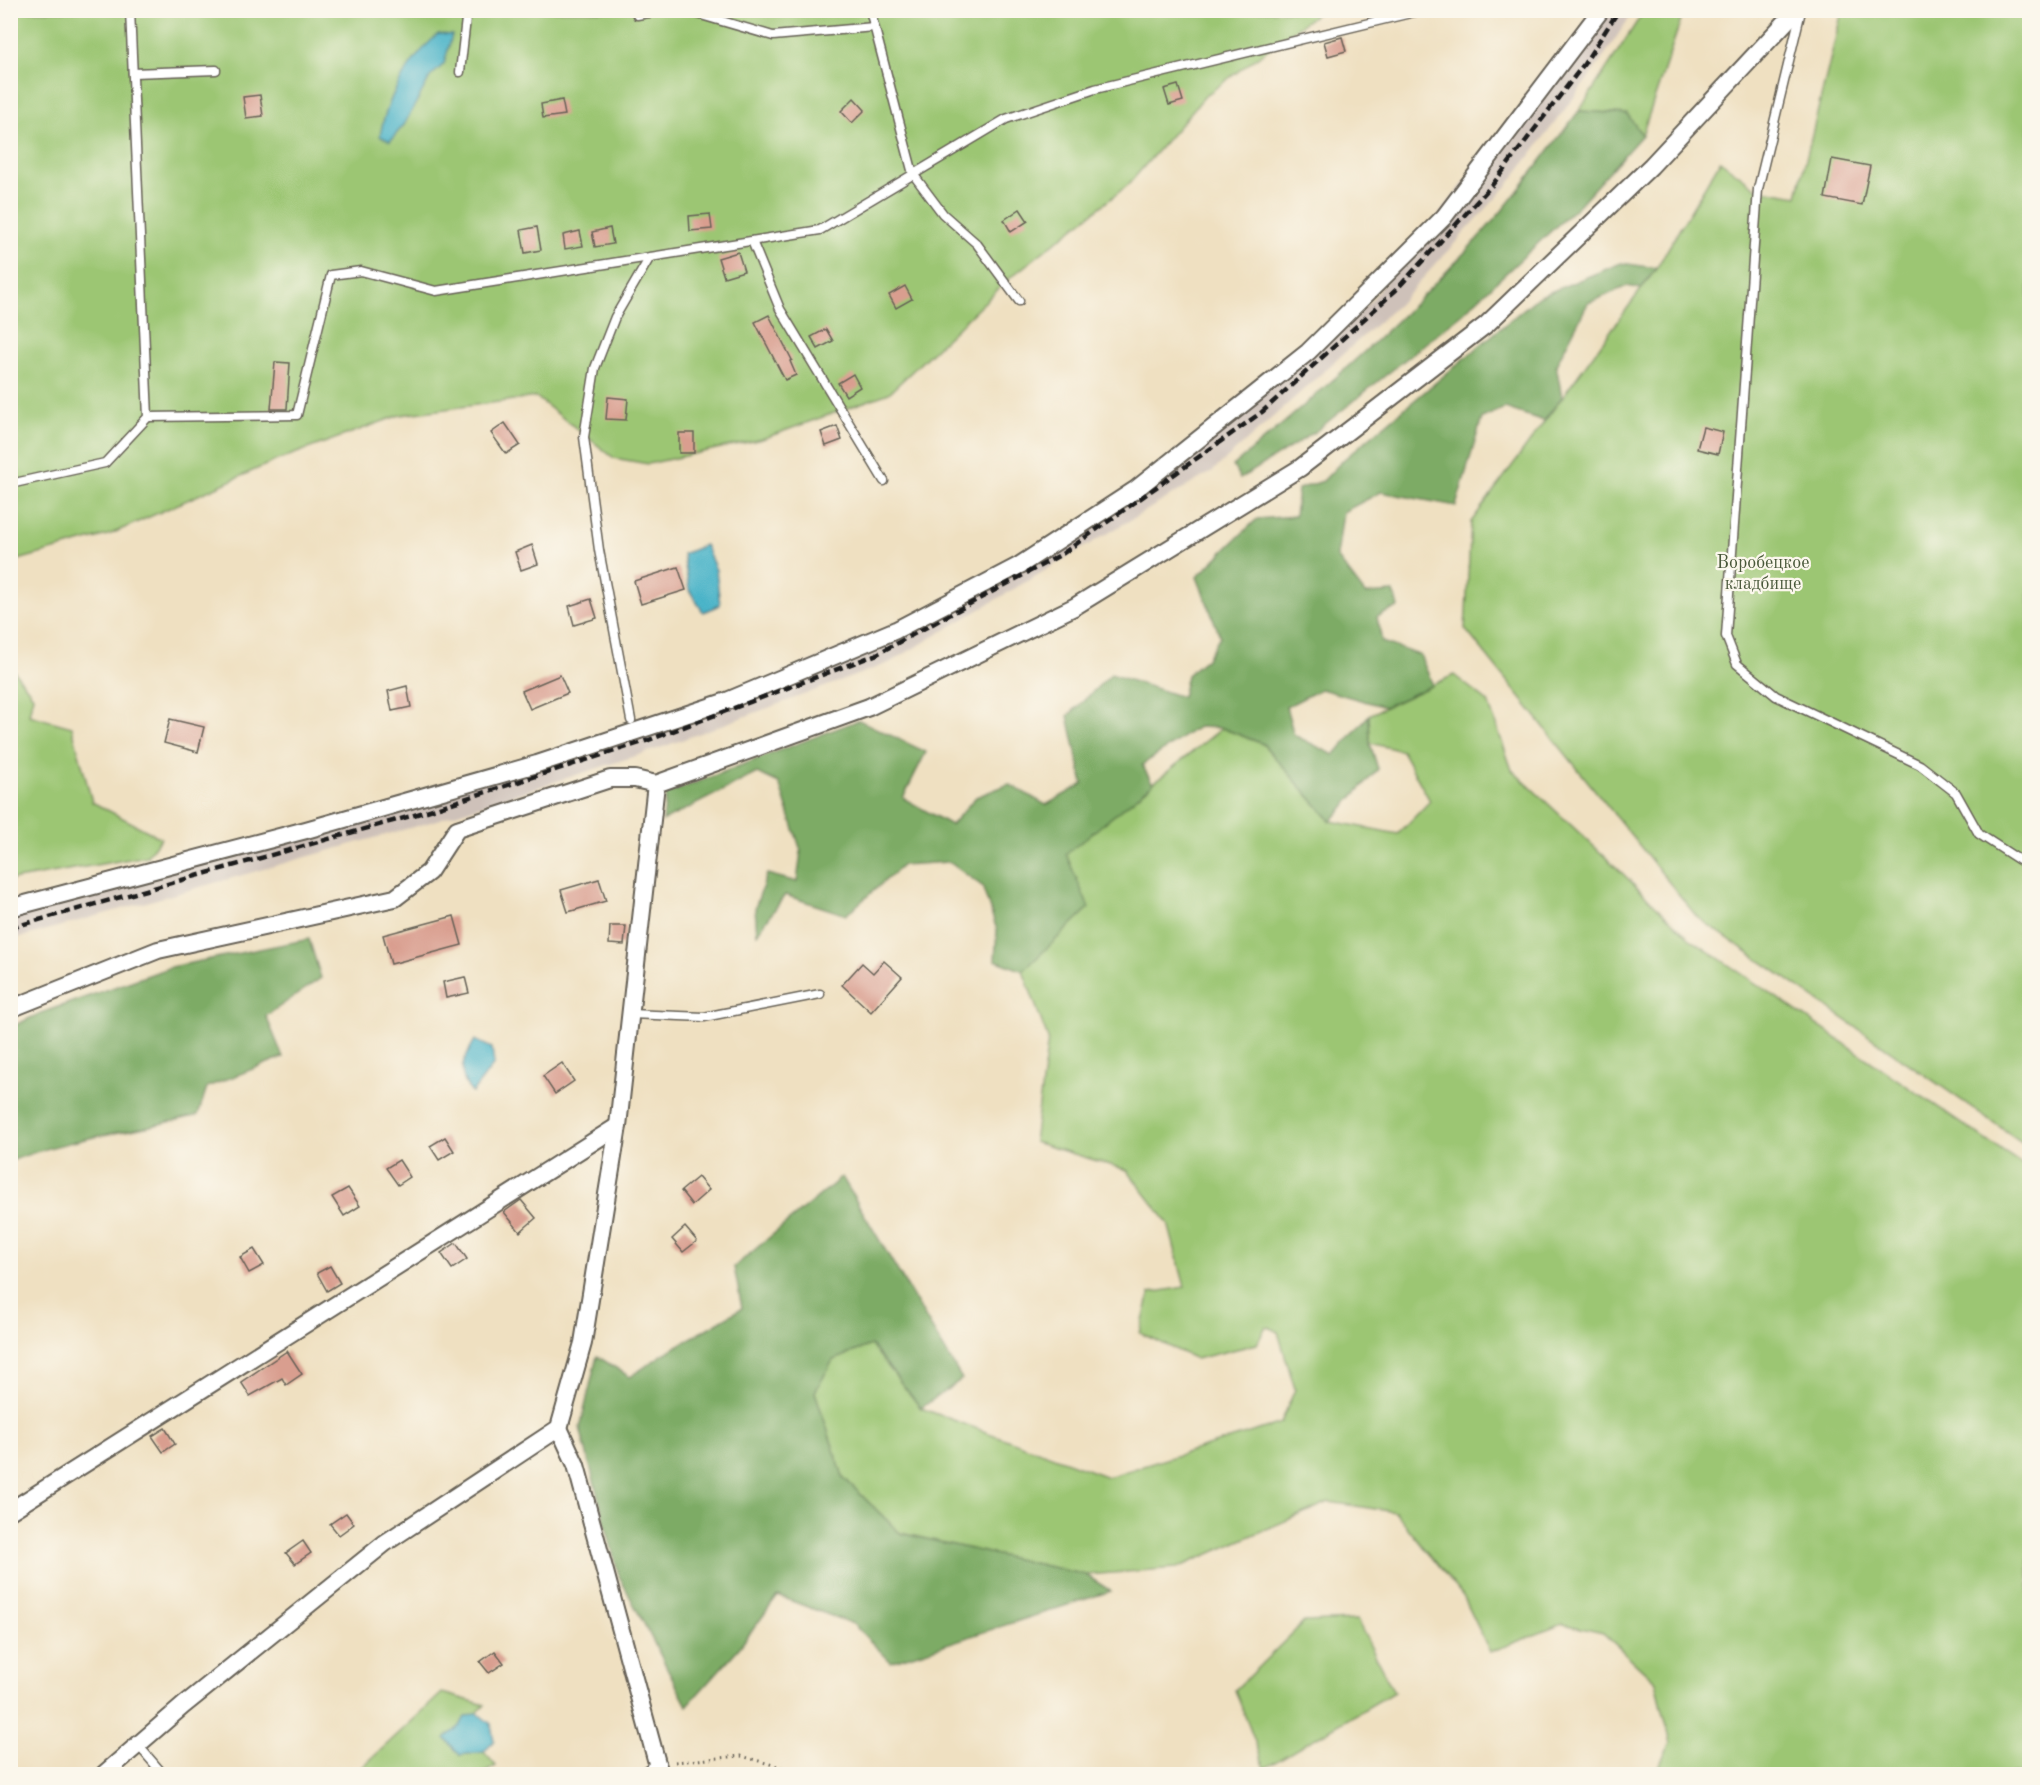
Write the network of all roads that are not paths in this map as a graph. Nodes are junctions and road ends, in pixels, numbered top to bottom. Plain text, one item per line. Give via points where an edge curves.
1 (130, 10) edge
2 (467, 10) edge
3 (635, 10) edge
4 (665, 10) edge
5 (684, 10) edge
6 (870, 10) edge
7 (1423, 10) edge
8 (1600, 10) edge
9 (1799, 10) edge
10 (874, 27) junction
11 (216, 70) dead end
12 (460, 72) dead end
13 (133, 73) junction
14 (913, 174) junction
15 (752, 241) junction
16 (650, 257) junction
17 (1019, 301) dead end
18 (148, 417) junction
19 (884, 481) dead end
20 (10, 484) edge
21 (631, 720) dead end
22 (656, 784) junction
23 (2030, 867) edge
24 (10, 908) edge
25 (820, 994) dead end
26 (10, 1009) edge
27 (630, 1014) junction
28 (618, 1126) junction
29 (559, 1428) junction
30 (10, 1510) edge
31 (138, 1745) junction
32 (657, 1769) edge
33 (104, 1774) edge
34 (163, 1774) edge
35 (641, 1774) edge

1 - 13 lane
2 - 12 lane
3 - 4 lane via 637,15
5 - 10 lane via 773,36
6 - 10 lane
7 - 14 lane via 1095,90 1006,119
8 - 24 street via 1444,217 1308,352 1136,490 1020,565 896,630 727,701 537,764
9 - 22 street via 1651,166 1487,324 1300,468 1074,607 868,707
9 - 23 lane via 1758,189 1726,636 1737,664 1776,696 1920,765 1956,793 1979,834
10 - 14 lane
11 - 13 lane
13 - 18 lane
14 - 15 lane via 820,230
14 - 17 lane via 943,214 977,244
15 - 16 lane
15 - 19 lane via 780,309
16 - 18 lane via 436,291 361,271 331,275 297,415
16 - 21 lane via 615,317 595,368 584,437 599,550
18 - 20 lane via 105,463
22 - 26 street via 610,779 458,829 429,872 395,898 158,950
22 - 27 street
25 - 27 lane via 704,1017
27 - 28 street
28 - 29 street via 583,1343
28 - 30 street
29 - 31 street via 385,1543
29 - 32 street via 576,1464
31 - 33 street
31 - 34 lane
32 - 35 lane

